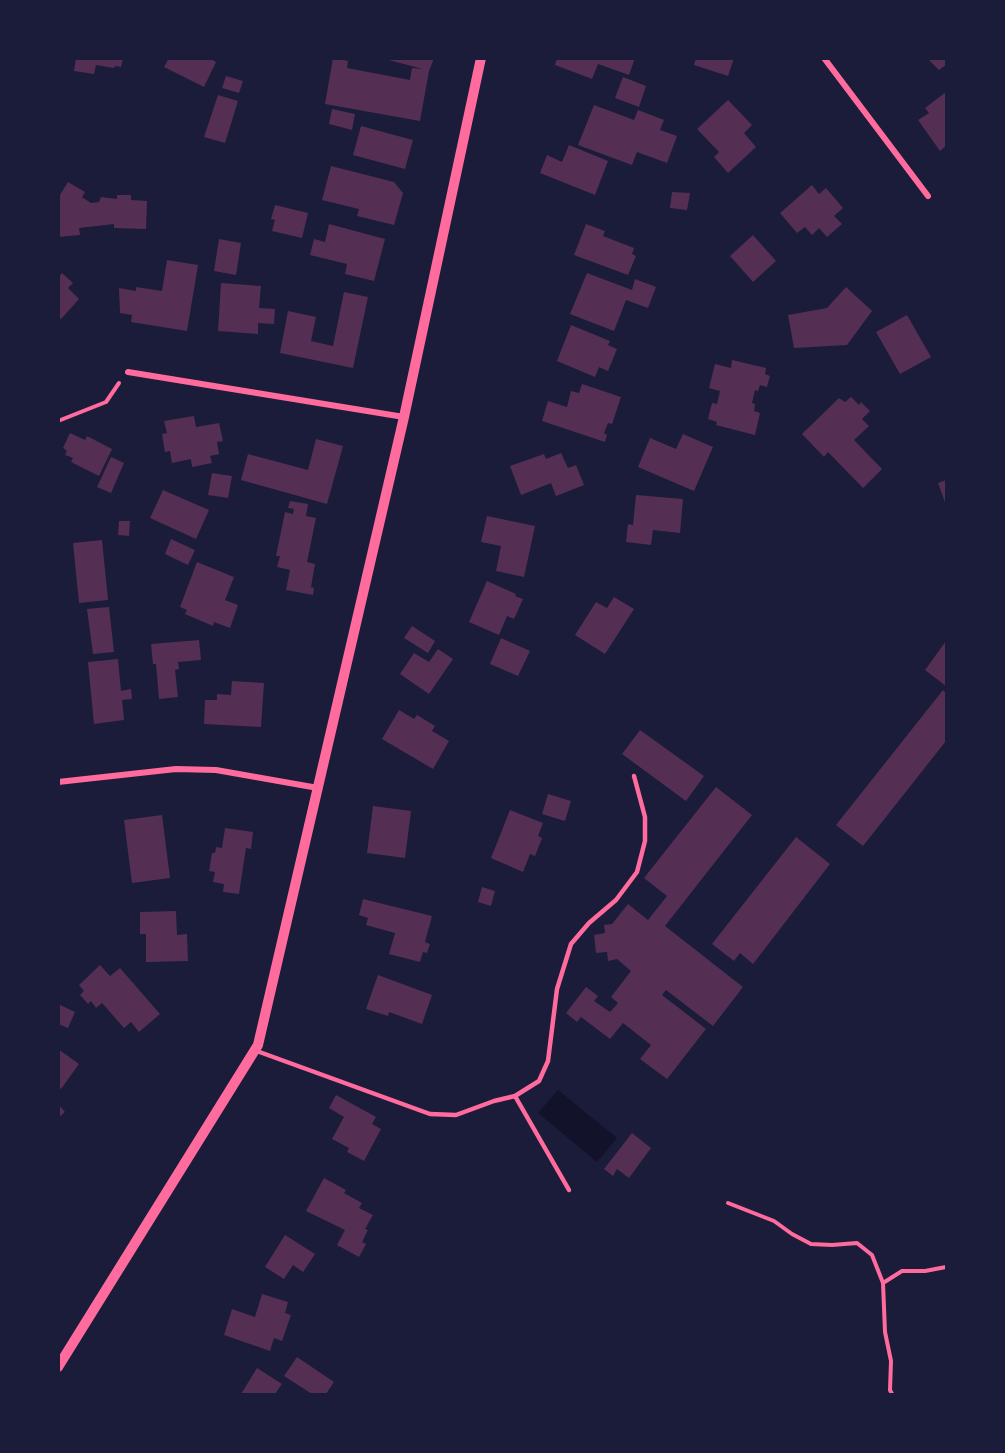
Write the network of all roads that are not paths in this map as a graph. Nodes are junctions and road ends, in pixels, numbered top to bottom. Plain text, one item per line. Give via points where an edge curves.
1 (481, 58) edge
2 (824, 58) edge
3 (928, 196) dead end
4 (128, 372) road end
5 (404, 417) junction
6 (634, 776) dead end
7 (58, 782) edge
8 (318, 788) junction
9 (254, 1050) junction
10 (515, 1096) junction
11 (568, 1190) dead end
12 (58, 1367) edge

1 - 5 street
2 - 3 street
4 - 5 street
5 - 8 street
6 - 10 lane via 645,817 645,841 637,872 616,900 571,944 557,989 548,1061 539,1081
7 - 8 street via 206,769
8 - 9 street
9 - 10 lane via 430,1114 456,1115
9 - 12 street
10 - 11 lane

